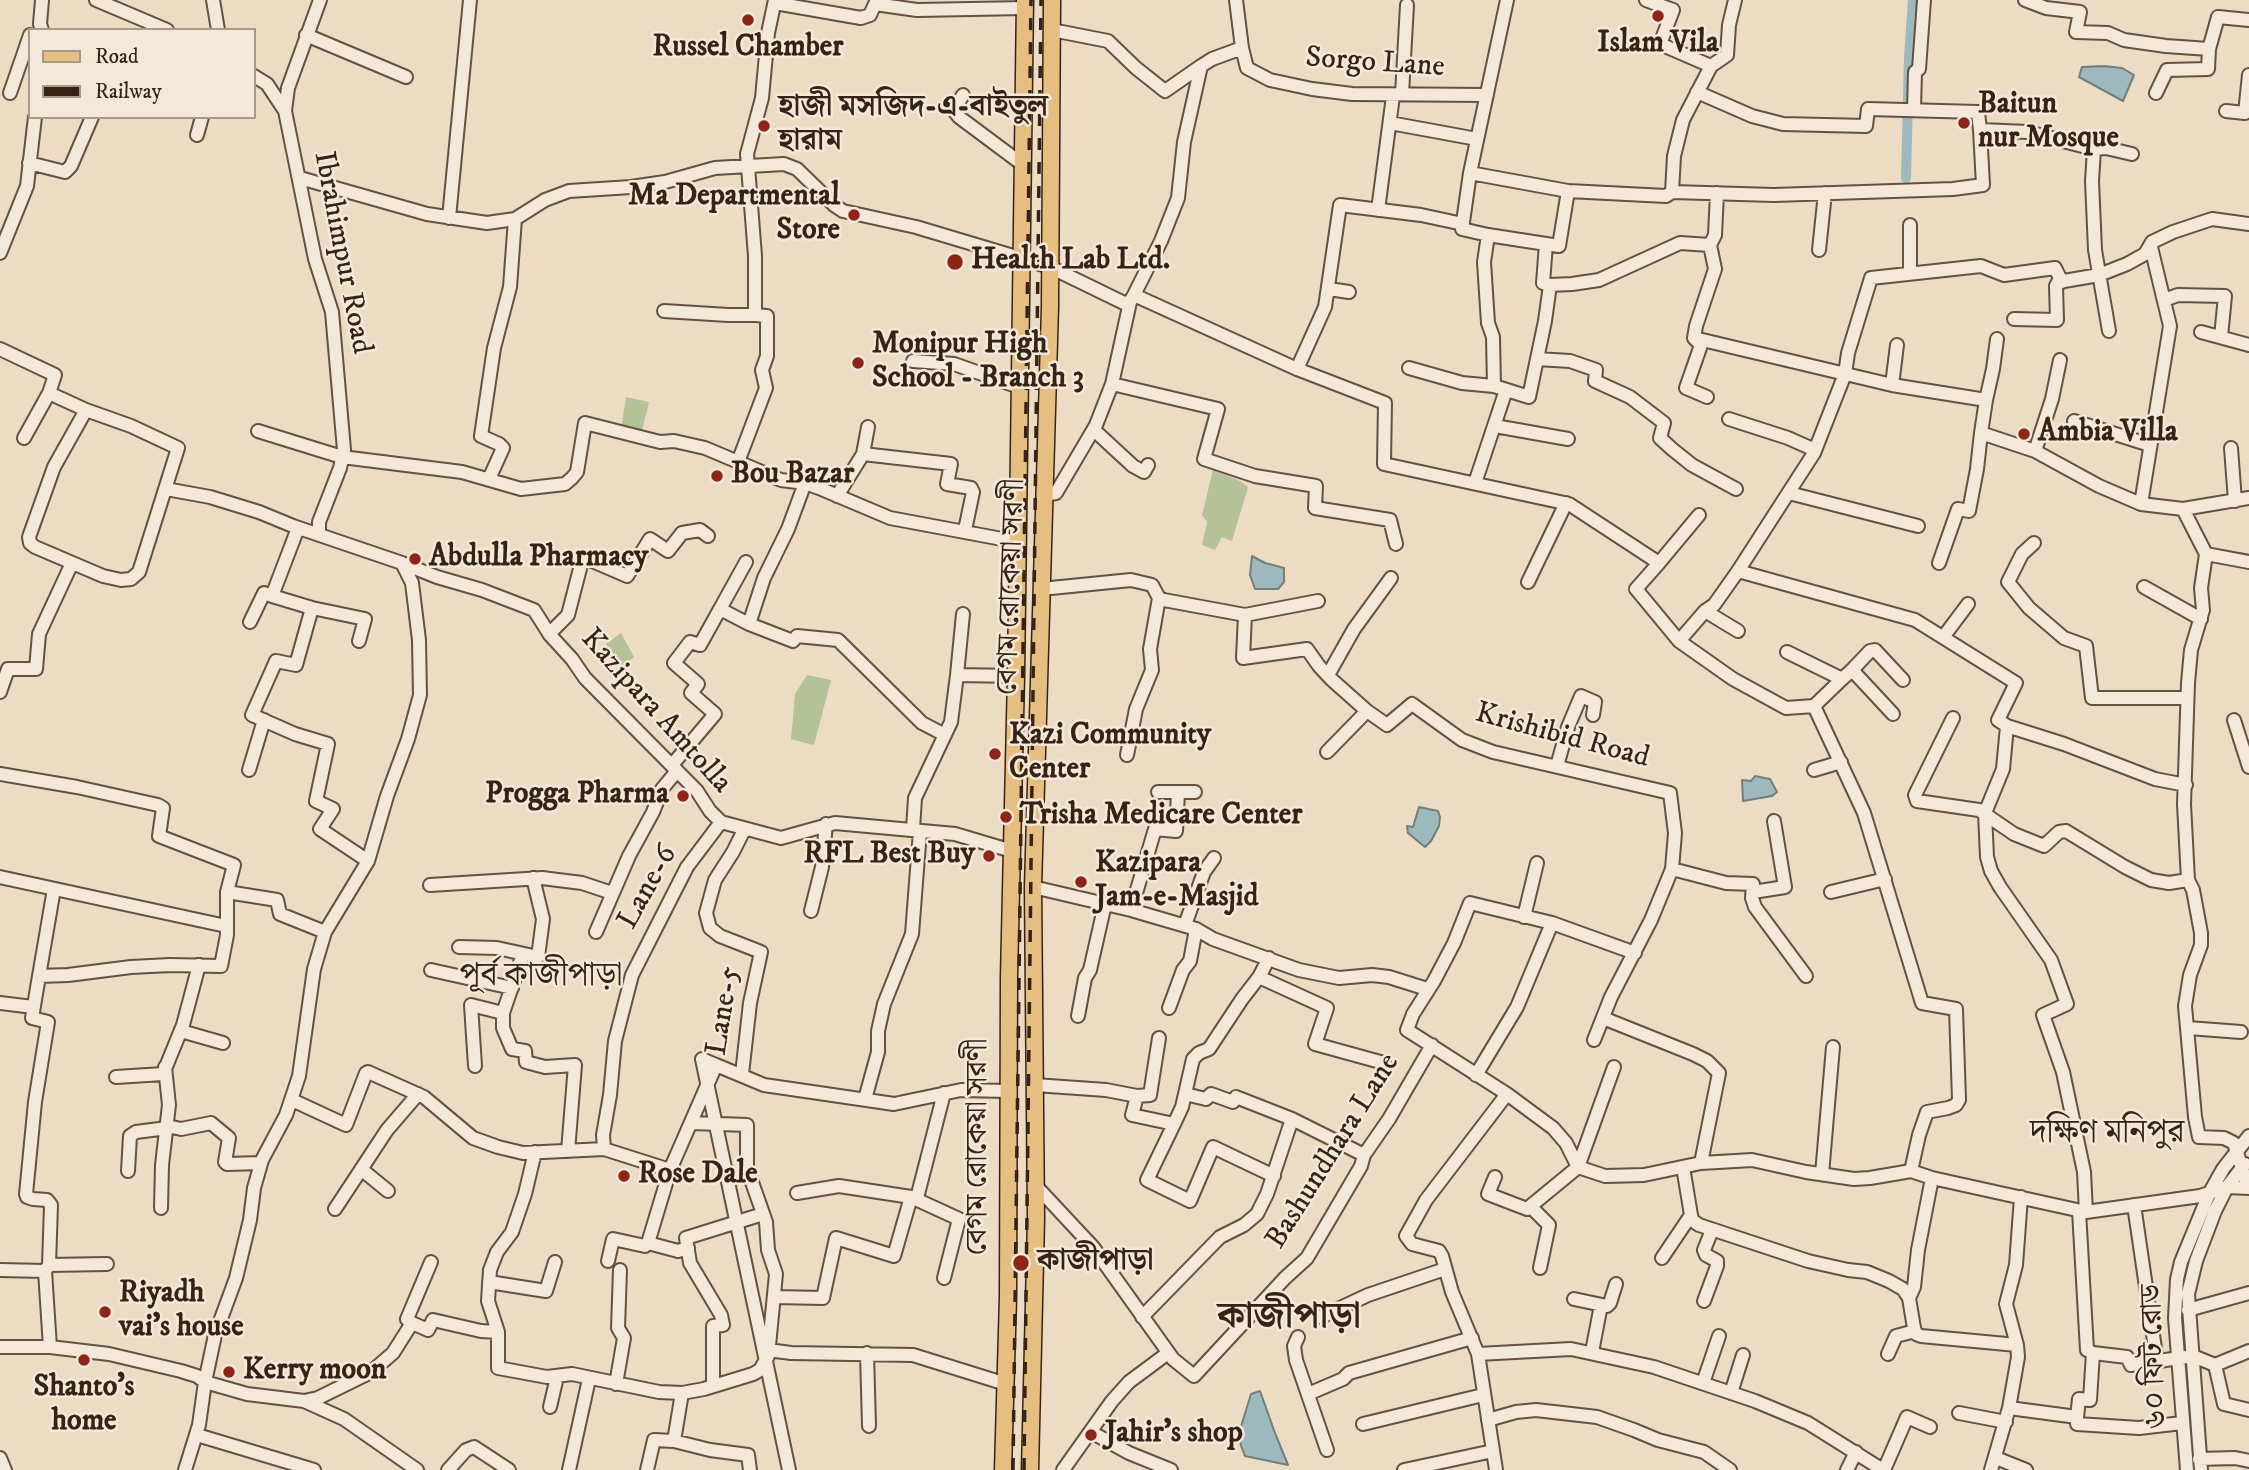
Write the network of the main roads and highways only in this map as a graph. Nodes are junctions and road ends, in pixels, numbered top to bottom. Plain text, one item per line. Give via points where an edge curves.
1 (1052, 0) edge
2 (1025, 4) edge
3 (1025, 55) junction
4 (1051, 56) junction
5 (1003, 1470) edge
6 (1030, 1470) edge

1 - 4 main road, বেগম রোকেয়া সরণী
2 - 3 main road, বেগম রোকেয়া সরণী
3 - 4 main road
3 - 5 main road, বেগম রোকেয়া সরণী
4 - 6 main road, বেগম রোকেয়া সরণী via 1050,267 1033,887 1035,1186

